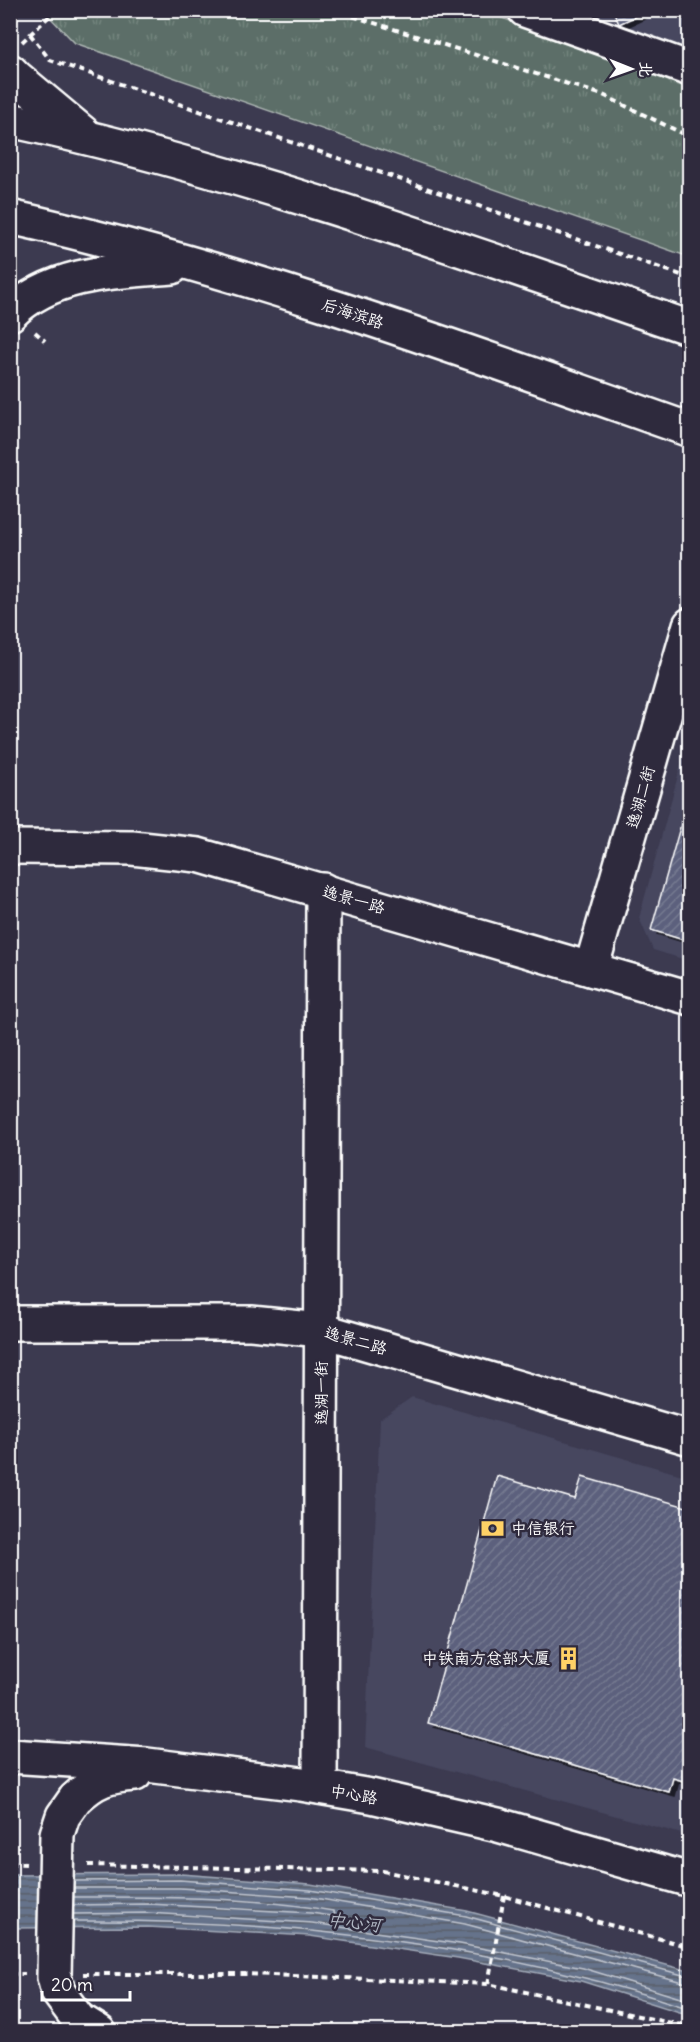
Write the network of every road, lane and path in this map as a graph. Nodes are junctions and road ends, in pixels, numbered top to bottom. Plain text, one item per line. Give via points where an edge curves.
1 (56, 10) edge
2 (333, 10) edge
3 (525, 10) edge
4 (690, 69) edge
5 (10, 71) edge
6 (10, 120) edge
7 (690, 137) edge
8 (89, 138) junction
9 (10, 217) edge
10 (196, 265) junction
11 (690, 278) edge
12 (10, 314) edge
13 (690, 328) edge
14 (690, 430) edge
15 (690, 625) edge
16 (10, 847) edge
17 (323, 890) junction
18 (591, 969) junction
19 (690, 998) edge
20 (10, 1323) edge
21 (321, 1330) junction
22 (690, 1437) edge
23 (10, 1756) edge
24 (206, 1772) junction
25 (320, 1787) junction
26 (10, 1863) edge
27 (34, 1864) dead end
28 (80, 1865) dead end
29 (690, 1880) edge
30 (504, 1896) junction
31 (690, 1947) edge
32 (10, 1974) edge
33 (34, 1974) dead end
34 (81, 1974) dead end
35 (488, 1984) junction
36 (89, 2025) edge
37 (690, 2027) edge

1 - 11 path via 30,34 50,60
2 - 7 path via 603,95
3 - 4 street
5 - 8 street
6 - 8 street
8 - 13 street via 401,228
9 - 10 street, 后海滨路
10 - 12 street via 102,273 66,282 41,292
10 - 14 street, 后海滨路 via 419,334
15 - 18 street, 逸湖二街
16 - 17 street, 逸景一路 via 161,850 208,858
17 - 18 street, 逸景一路
17 - 21 street, 逸湖一街
18 - 19 street, 逸景一路
20 - 21 street, 逸景二路 via 251,1323
21 - 22 street, 逸景二路
21 - 25 street, 逸湖一街
23 - 24 street, 中心路 via 97,1760
24 - 25 street, 中心路
24 - 36 street, bridge via 109,1776 75,1798 63,1816 57,1834 54,1977 58,1992
25 - 29 street, 中心路 via 498,1825
26 - 27 path
28 - 30 path via 382,1871
30 - 31 path
30 - 35 path
32 - 33 path
34 - 35 path via 247,1974
35 - 37 path

